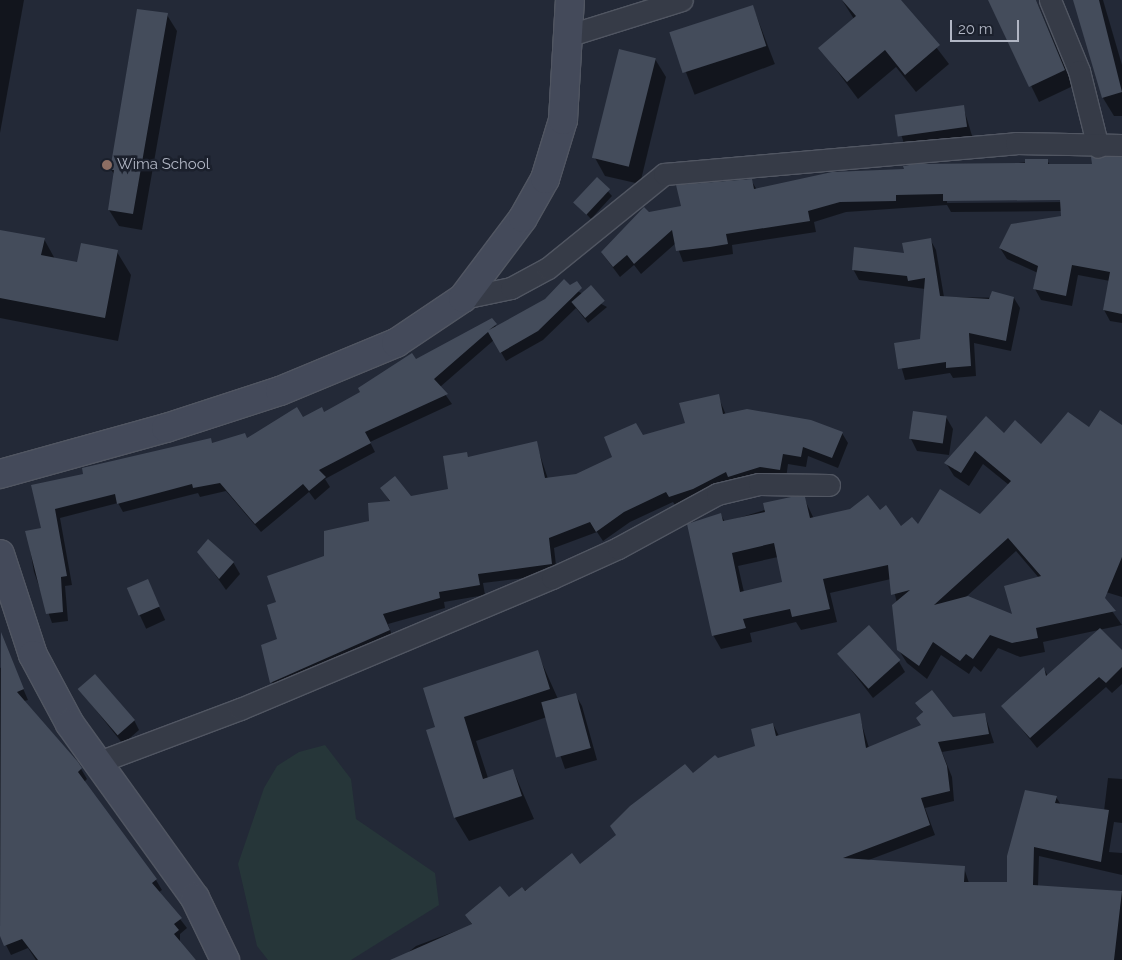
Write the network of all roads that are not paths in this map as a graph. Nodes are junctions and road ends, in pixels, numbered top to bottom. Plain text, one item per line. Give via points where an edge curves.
1 (570, 0) edge
2 (682, 0) edge
3 (1050, 0) edge
4 (570, 35) junction
5 (1122, 145) edge
6 (1098, 147) junction
7 (463, 298) junction
8 (0, 474) edge
9 (829, 485) dead end
10 (0, 554) edge
11 (98, 762) junction
12 (225, 960) edge

1 - 4 street
2 - 4 street
3 - 6 street via 1079,71
4 - 7 street via 563,120 545,179 523,218
5 - 6 street
6 - 7 street via 1016,143 664,174 548,268 511,288
7 - 8 street via 396,343 280,391 166,428
9 - 11 street via 759,484 717,494 618,548 552,578 240,710
10 - 11 street via 33,655 70,724
11 - 12 street via 194,898

